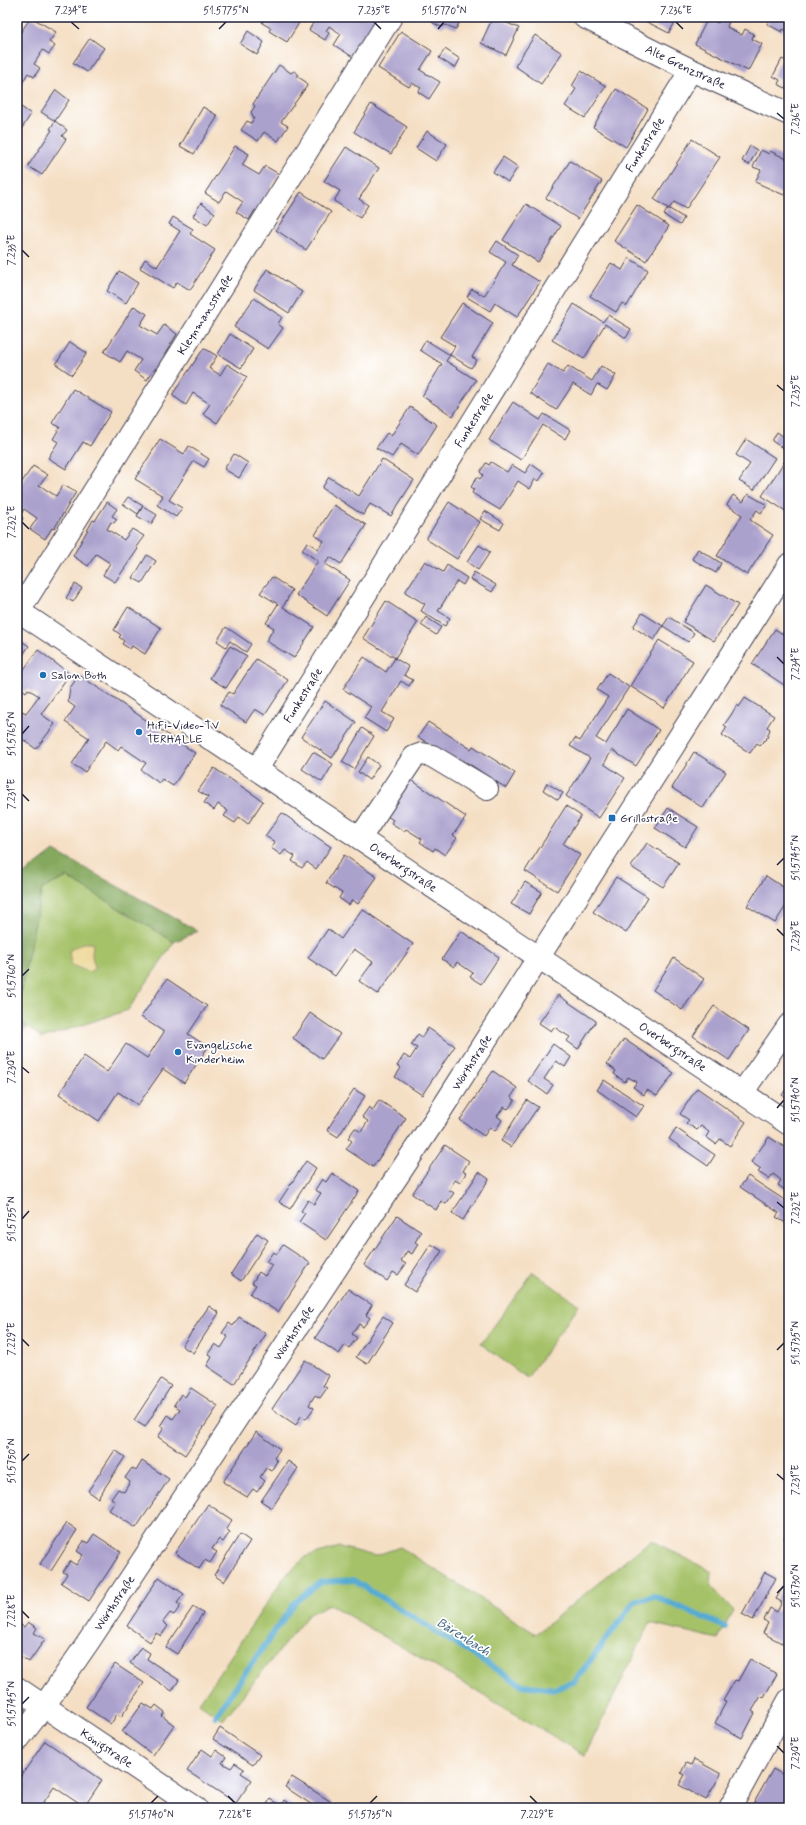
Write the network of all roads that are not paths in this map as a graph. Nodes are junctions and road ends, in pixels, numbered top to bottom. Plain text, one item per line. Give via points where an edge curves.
1 (391, 17) edge
2 (584, 17) edge
3 (691, 70) junction
4 (789, 114) edge
5 (789, 565) edge
6 (18, 610) edge
7 (257, 769) junction
8 (487, 789) dead end
9 (360, 838) junction
10 (539, 958) junction
11 (789, 1026) edge
12 (742, 1093) junction
13 (789, 1124) edge
14 (17, 1688) edge
15 (789, 1700) edge
16 (44, 1706) junction
17 (17, 1741) edge
18 (196, 1808) edge
19 (730, 1808) edge

1 - 6 street, Kleynmansstraße
2 - 3 street, Alte Grenzstraße
3 - 4 street, Alte Grenzstraße
3 - 7 street, Funkestraße
5 - 10 street
6 - 7 street, Overbergstraße
7 - 9 street, Overbergstraße
8 - 9 street via 432,756 422,754 414,757
9 - 10 street, Overbergstraße
10 - 12 street, Overbergstraße
10 - 16 street, Wörthstraße via 432,1125
11 - 12 street
12 - 13 street, Overbergstraße
14 - 16 street, Königstraße
15 - 19 street
16 - 17 street, Wörthstraße
16 - 18 street, Königstraße

